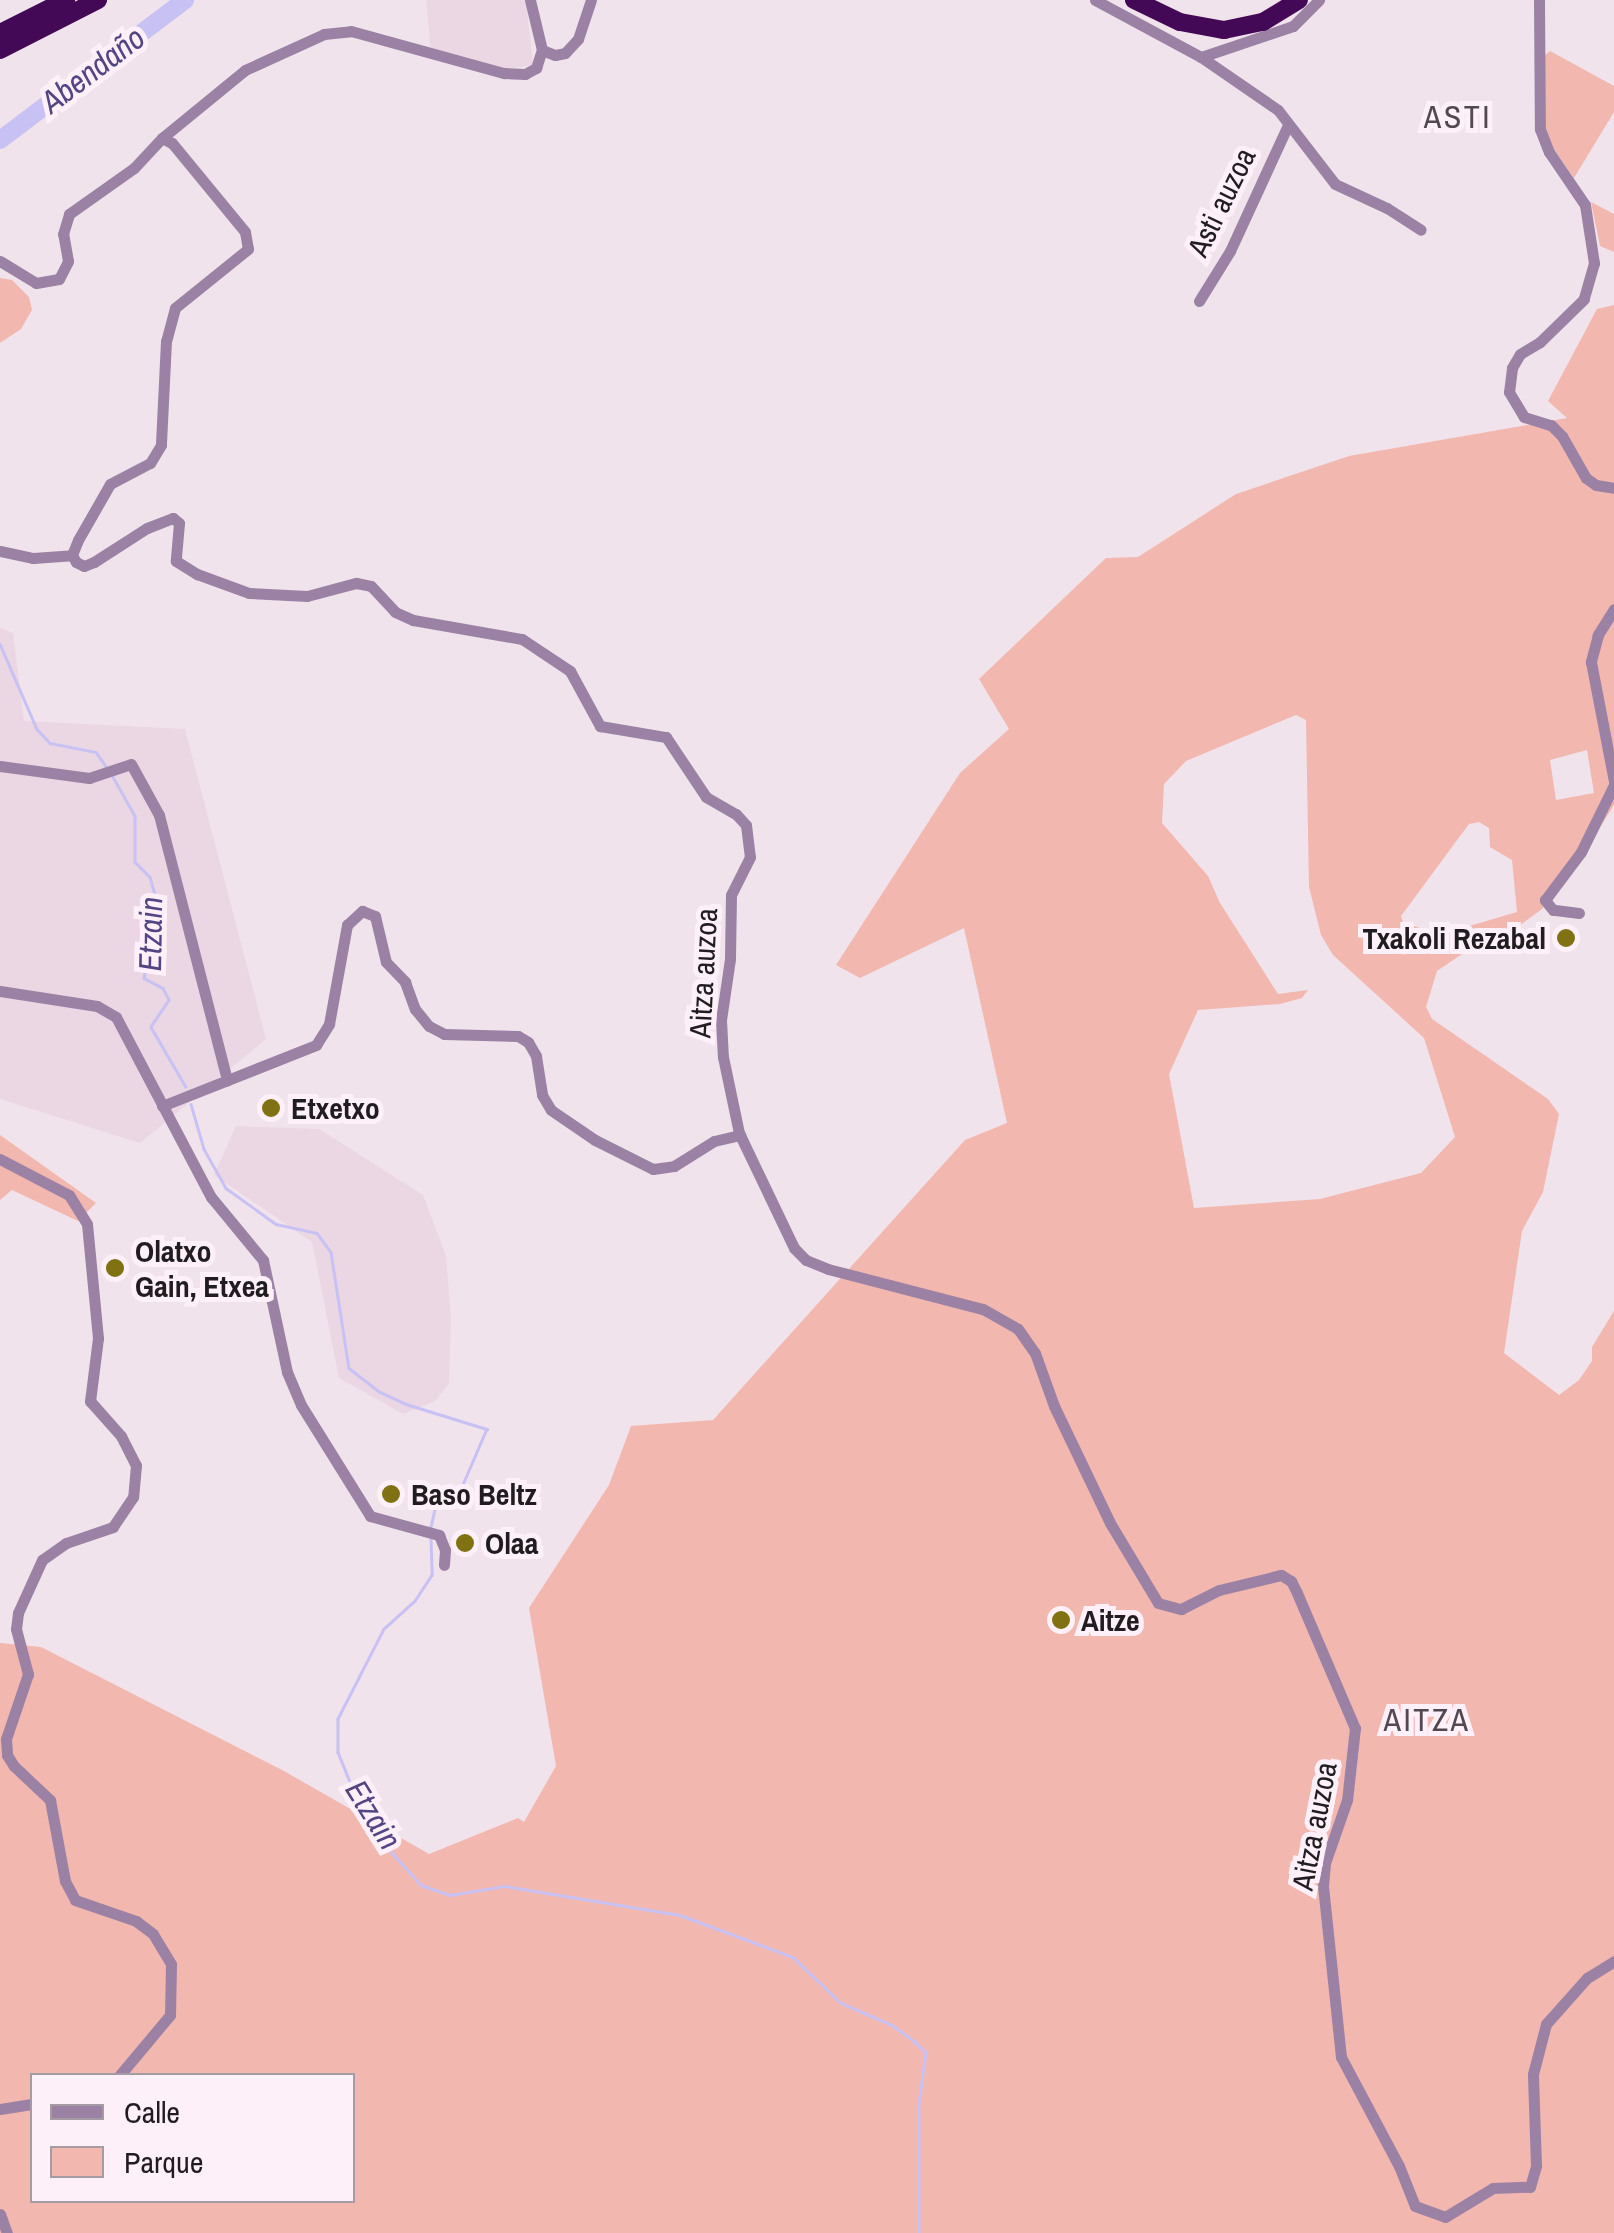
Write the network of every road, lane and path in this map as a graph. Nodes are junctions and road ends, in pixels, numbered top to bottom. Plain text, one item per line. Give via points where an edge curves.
1 (66, 0) edge
2 (98, 0) edge
3 (530, 0) edge
4 (592, 0) edge
5 (1095, 0) edge
6 (1134, 0) edge
7 (1300, 0) edge
8 (1319, 0) edge
9 (1539, 0) edge
10 (0, 34) edge
11 (0, 50) edge
12 (542, 50) junction
13 (1201, 56) junction
14 (1288, 125) junction
15 (162, 138) junction
16 (1422, 230) dead end
17 (0, 261) edge
18 (1199, 301) dead end
19 (1614, 488) edge
20 (0, 551) edge
21 (72, 555) junction
22 (1614, 609) edge
23 (0, 766) edge
24 (1614, 784) edge
25 (1578, 913) dead end
26 (0, 992) edge
27 (227, 1080) junction
28 (162, 1106) junction
29 (740, 1135) junction
30 (0, 1159) edge
31 (444, 1566) dead end
32 (1614, 1961) edge
33 (122, 2073) edge
34 (30, 2104) edge
35 (0, 2109) edge
36 (0, 2214) edge
37 (1444, 2217) junction
38 (7, 2233) edge
39 (1441, 2233) edge

1 - 10 highway
2 - 11 highway
3 - 12 street
4 - 12 street via 572,47 554,55
5 - 13 street, Asti auzoa
6 - 7 highway via 1180,22 1224,30 1263,22
8 - 13 street via 1293,26
9 - 19 street via 1540,129 1586,204 1595,246 1578,308 1520,354 1508,382 1517,410 1551,425 1586,478
12 - 15 street via 536,68 504,74 351,32 324,34 245,70
13 - 14 street, Asti auzoa via 1278,110
14 - 16 street, Asti auzoa via 1335,184
14 - 18 street, Asti auzoa
15 - 17 street via 134,168 69,214 63,234 68,261 59,278 36,283
15 - 21 street via 245,232 248,249 175,308 166,341 161,445 150,463 110,484
20 - 21 street via 33,558
21 - 29 street, Aitza auzoa via 84,566 173,518 179,523 176,560 197,574 249,593 307,596 356,583 370,586 413,620 522,639 545,650 570,671 600,726 666,737 706,796 736,814 750,839 750,858 732,895 721,1020
22 - 24 street via 1591,662
23 - 27 street via 90,778 131,764 159,815
24 - 25 street via 1581,852 1545,900 1553,910
26 - 28 street via 97,1006 116,1017
27 - 28 street
27 - 29 street via 316,1046 329,1024 348,925 362,912 374,916 386,962 429,1026 444,1034 518,1036 528,1042 551,1110 595,1140 652,1168 674,1166 714,1140
28 - 31 street via 212,1197 262,1260 301,1405 370,1516 431,1533 446,1550
29 - 37 street, Aitza auzoa via 794,1248 806,1260 871,1284 966,1304 1018,1330 1110,1523 1158,1602 1181,1609 1244,1582 1280,1575 1291,1581 1355,1728 1347,1800 1322,1886 1341,2057 1415,2206
30 - 33 street via 69,1195 86,1224 98,1338 90,1401 136,1465 133,1498 114,1527 66,1543 42,1560 18,1612 28,1674 6,1739 14,1766 50,1800 65,1881 75,1900 136,1921 171,1964 170,2015
32 - 37 street via 1587,1978 1546,2024 1533,2074 1536,2166 1530,2187 1493,2188
34 - 35 street
36 - 38 street
37 - 39 street

